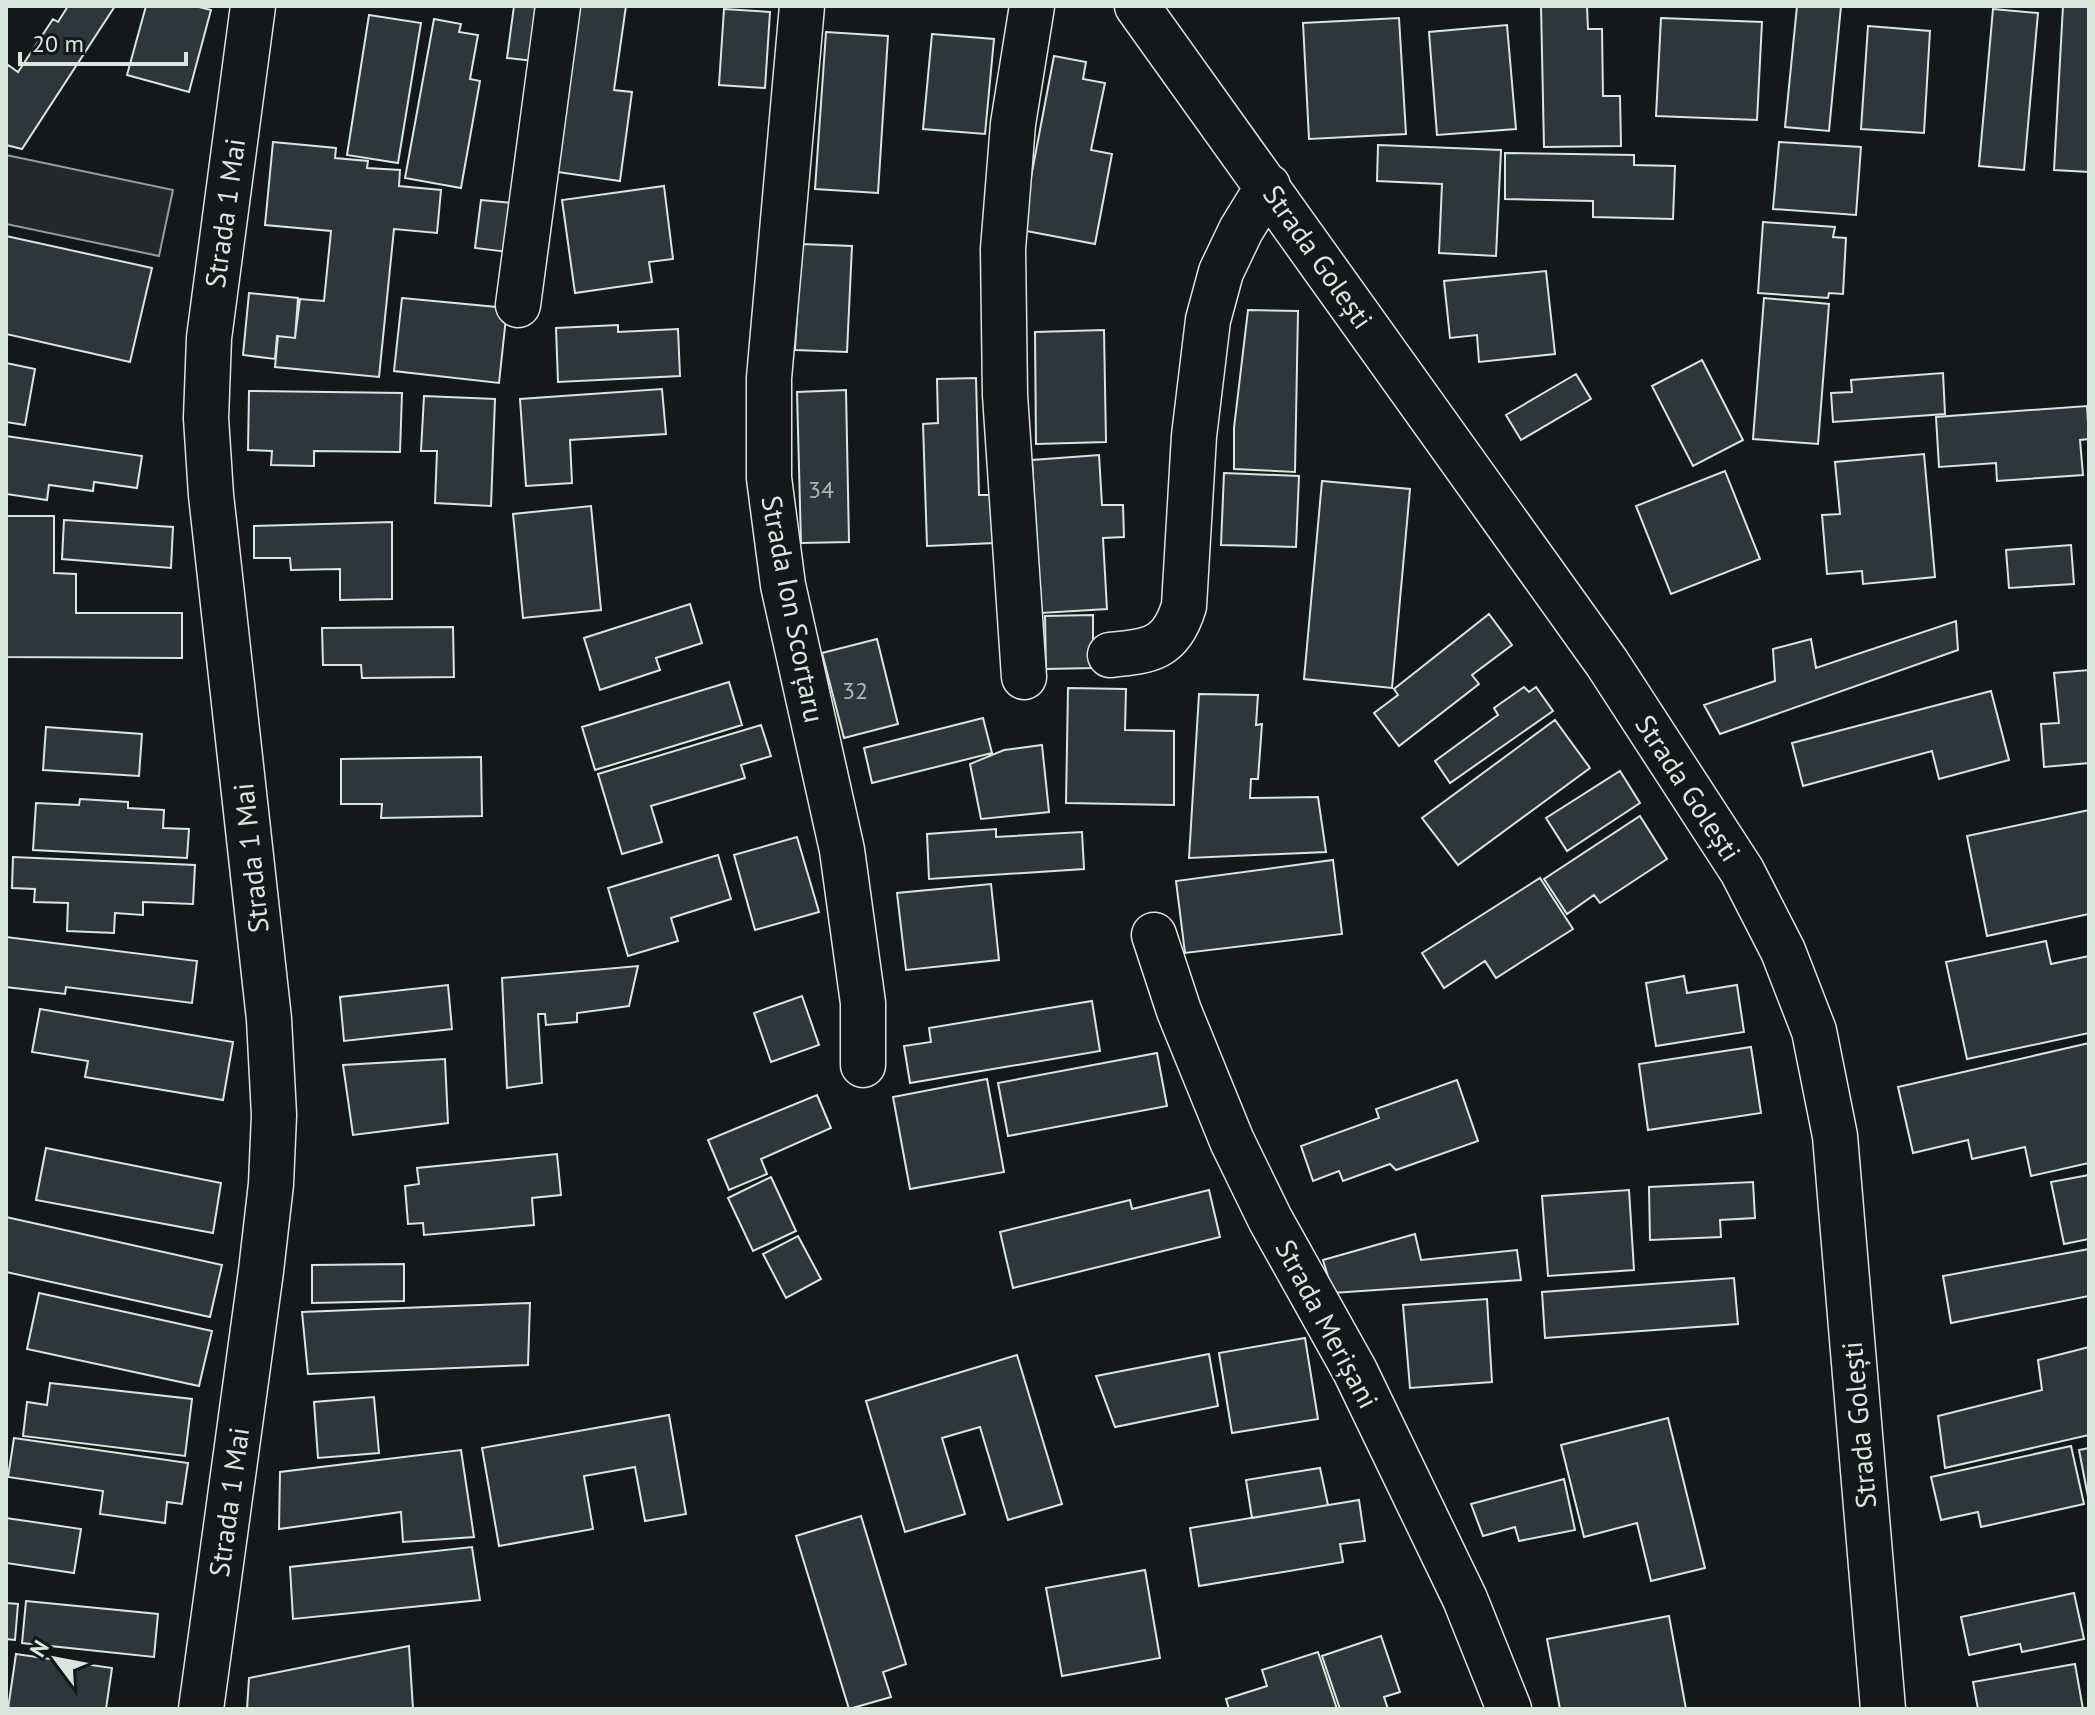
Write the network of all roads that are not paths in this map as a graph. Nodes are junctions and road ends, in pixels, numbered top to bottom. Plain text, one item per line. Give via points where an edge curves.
1 (253, 6) edge
2 (558, 6) edge
3 (802, 6) edge
4 (1032, 6) edge
5 (1137, 6) edge
6 (1268, 186) junction
7 (518, 305) dead end
8 (1110, 655) dead end
9 (1024, 677) dead end
10 (1154, 935) dead end
11 (863, 1065) dead end
12 (201, 1709) edge
13 (1509, 1709) edge
14 (1883, 1709) edge

1 - 12 street, Strada 1 Mai via 209,338 206,418 269,1019 274,1115 261,1271
2 - 7 street
3 - 11 street, Strada Ion Scorțaru via 769,378 769,478 783,585 844,865 863,1003
4 - 9 street via 1013,124 1003,249 1005,395
5 - 6 street, Strada Golești
6 - 8 street via 1221,272 1208,320 1180,619 1161,646
6 - 14 street, Strada Golești via 1607,663 1742,871 1783,951 1814,1031 1835,1136
10 - 13 street, Strada Merișani via 1232,1141 1355,1371 1465,1599

